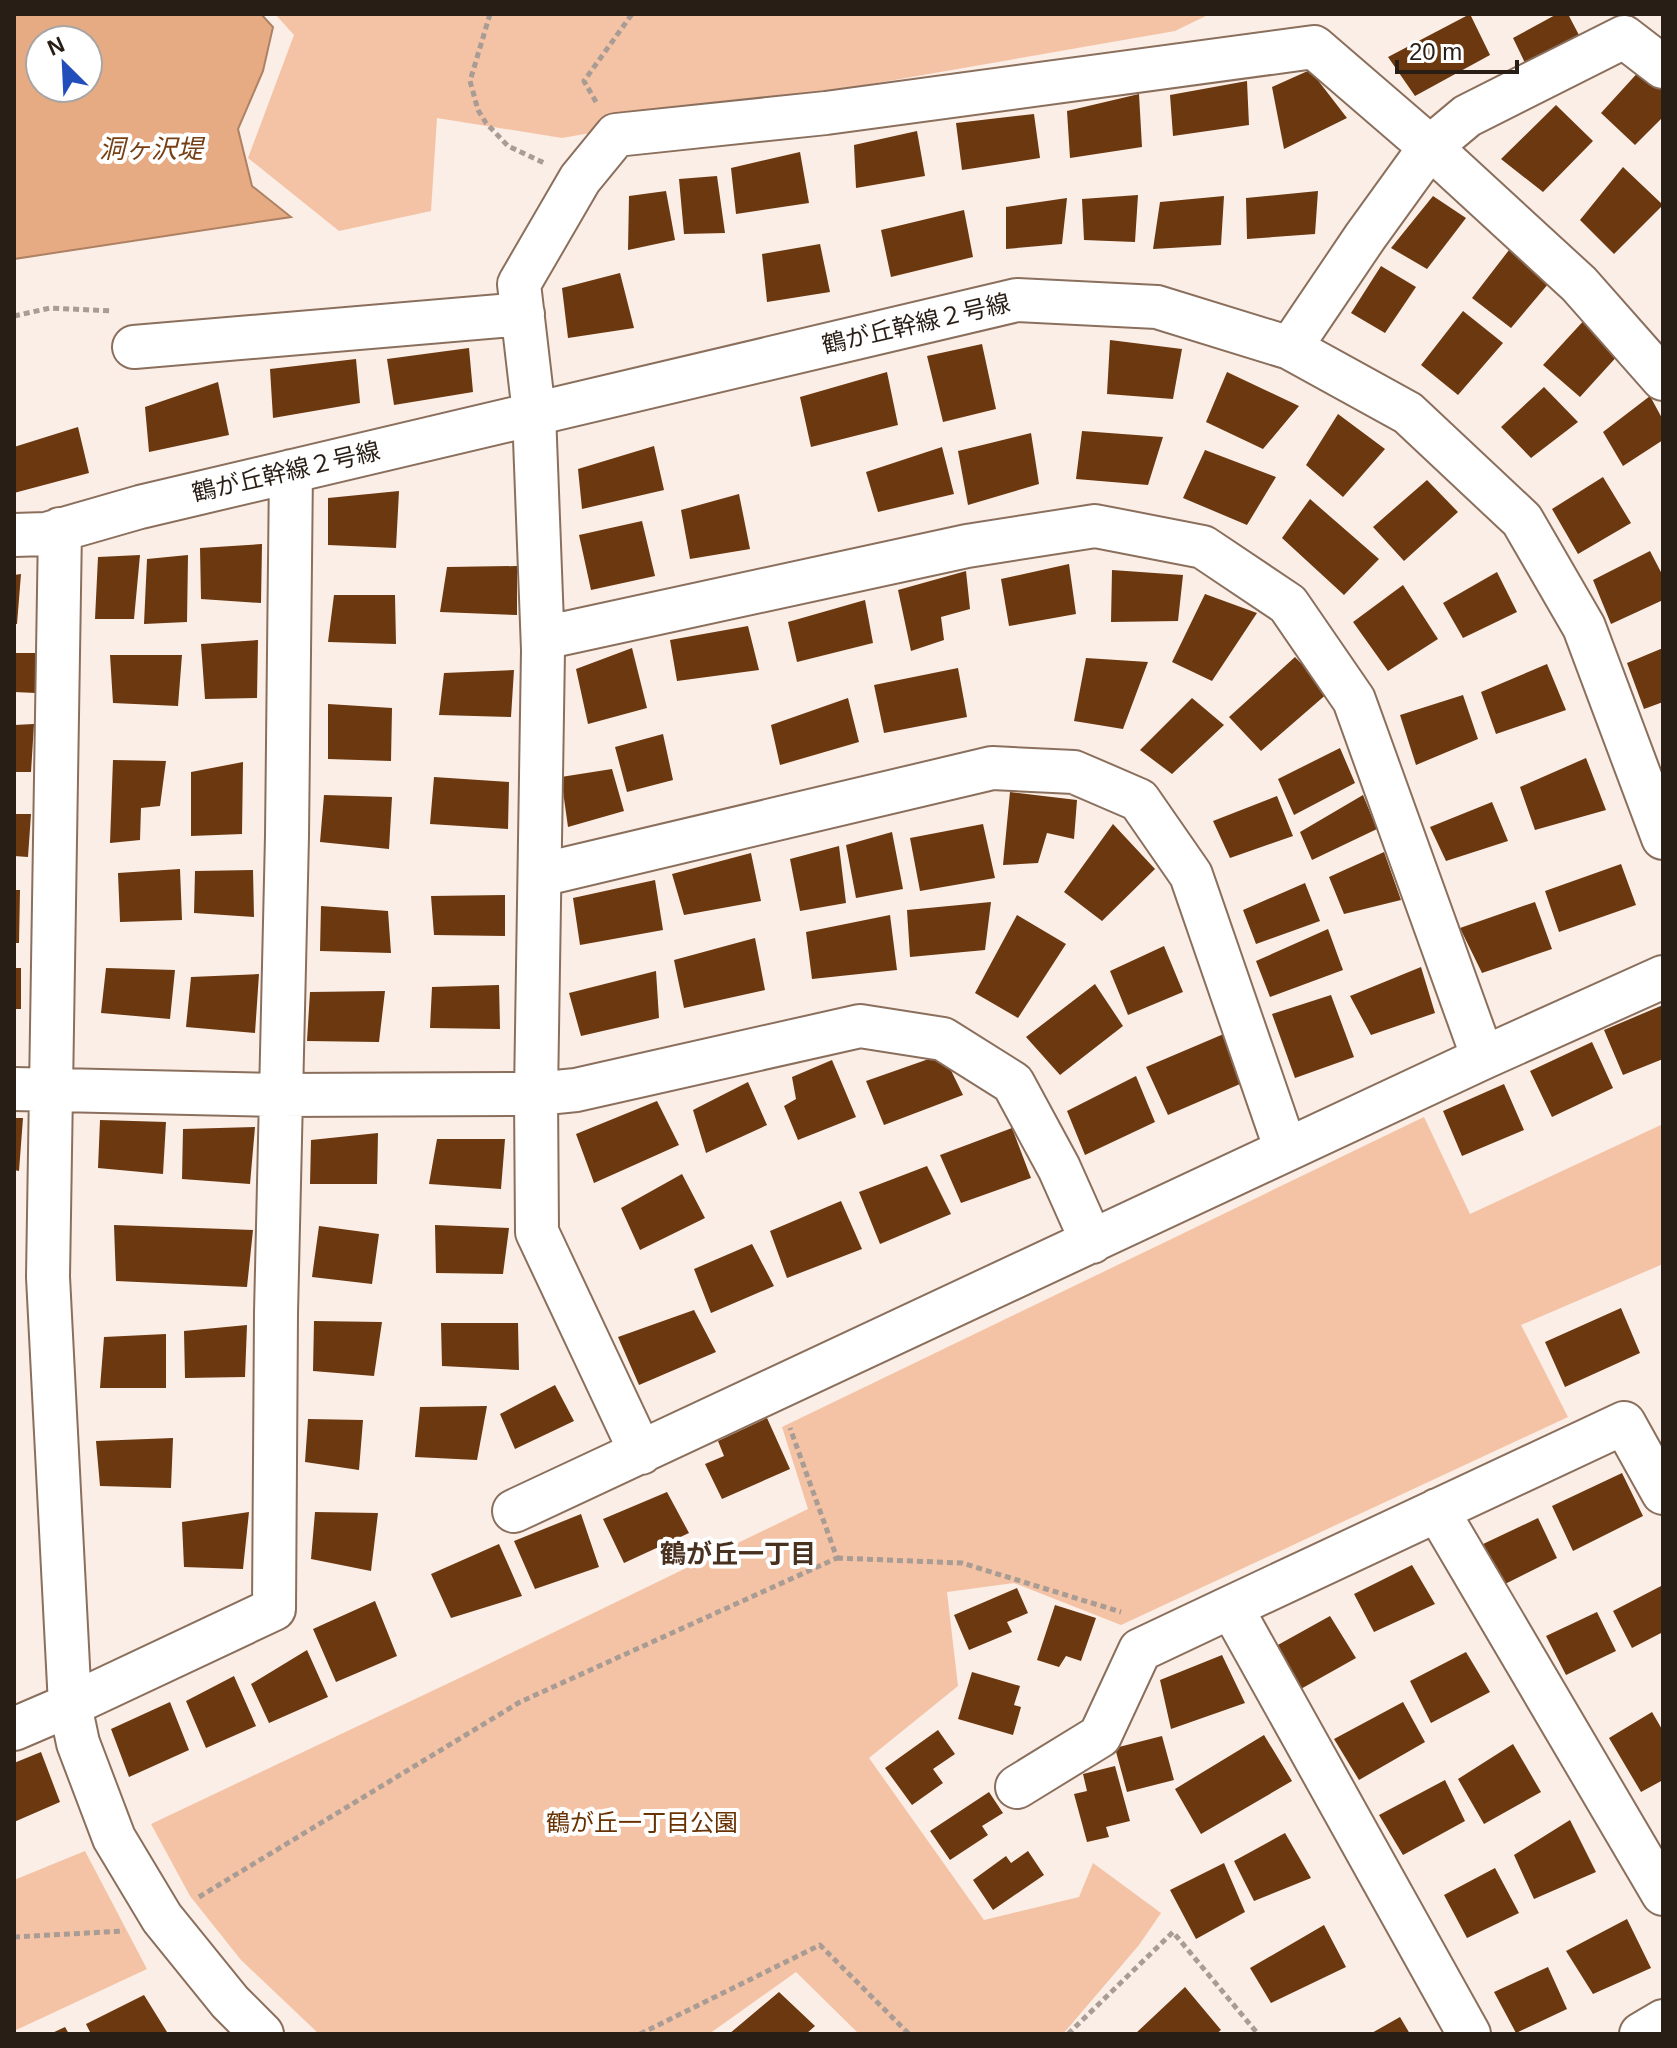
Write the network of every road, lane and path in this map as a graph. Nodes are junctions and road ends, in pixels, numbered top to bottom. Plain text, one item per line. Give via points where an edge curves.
1 (490, 14) edge
2 (632, 14) edge
3 (1663, 67) edge
4 (616, 135) junction
5 (1430, 147) junction
6 (580, 179) junction
7 (114, 311) dead end
8 (523, 314) junction
9 (14, 316) edge
10 (134, 347) dead end
11 (1290, 348) junction
12 (1663, 379) edge
13 (534, 413) junction
14 (291, 471) junction
15 (60, 529) junction
16 (14, 535) edge
17 (543, 638) junction
18 (1663, 838) edge
19 (540, 875) junction
20 (1663, 977) edge
21 (1483, 1058) junction
22 (32, 1090) edge
23 (536, 1094) junction
24 (280, 1095) junction
25 (1286, 1150) junction
26 (1092, 1242) junction
27 (776, 1390) junction
28 (641, 1453) junction
29 (1663, 1493) edge
30 (1437, 1510) junction
31 (514, 1511) dead end
32 (837, 1558) junction
33 (1231, 1607) junction
34 (1121, 1612) dead end
35 (70, 1705) junction
36 (14, 1729) edge
37 (1017, 1787) dead end
38 (1663, 1894) edge
39 (198, 1898) dead end
40 (125, 1931) dead end
41 (14, 1937) edge
42 (1663, 2021) edge
43 (262, 2034) edge
44 (640, 2034) edge
45 (909, 2034) edge
46 (1068, 2034) edge
47 (1258, 2034) edge
48 (1469, 2034) edge
49 (1641, 2034) edge

1 - 6 path via 470,81 478,110 508,146
2 - 4 path via 584,81
3 - 5 street via 1624,37 1467,116
4 - 5 street via 826,113 1314,47
4 - 6 street
5 - 11 street
5 - 12 street via 1579,284
6 - 8 street via 519,284
7 - 9 path via 50,308
8 - 10 street
8 - 13 street
11 - 13 street, 鶴が丘幹線２号線 via 1157,307 1017,300
11 - 18 street, 鶴が丘幹線２号線 via 1408,413 1522,520 1584,627
13 - 14 street, 鶴が丘幹線２号線
13 - 17 street
14 - 15 street, 鶴が丘幹線２号線
14 - 24 street
15 - 16 street, 鶴が丘幹線２号線
15 - 22 street
17 - 19 street
17 - 21 street via 967,546 1095,526 1203,547 1288,604 1354,700
19 - 23 street
19 - 25 street via 992,768 1074,772 1139,800 1191,875
20 - 21 street
21 - 25 street
22 - 24 street
22 - 35 street via 48,1277
23 - 24 street
23 - 26 street via 576,1090 860,1026 943,1039 1013,1083
23 - 28 street via 537,1232
24 - 35 street via 274,1609
25 - 26 street
26 - 27 street
27 - 28 street
27 - 32 path
28 - 31 street
29 - 30 street via 1624,1423
30 - 33 street
30 - 38 street
32 - 34 path via 962,1563
32 - 39 path via 520,1702
33 - 37 street via 1140,1650 1100,1736
33 - 48 street
35 - 36 street
35 - 43 street via 78,1743 114,1838 162,1918
40 - 41 path
42 - 49 street
44 - 45 path via 820,1945
46 - 47 path via 1173,1932

